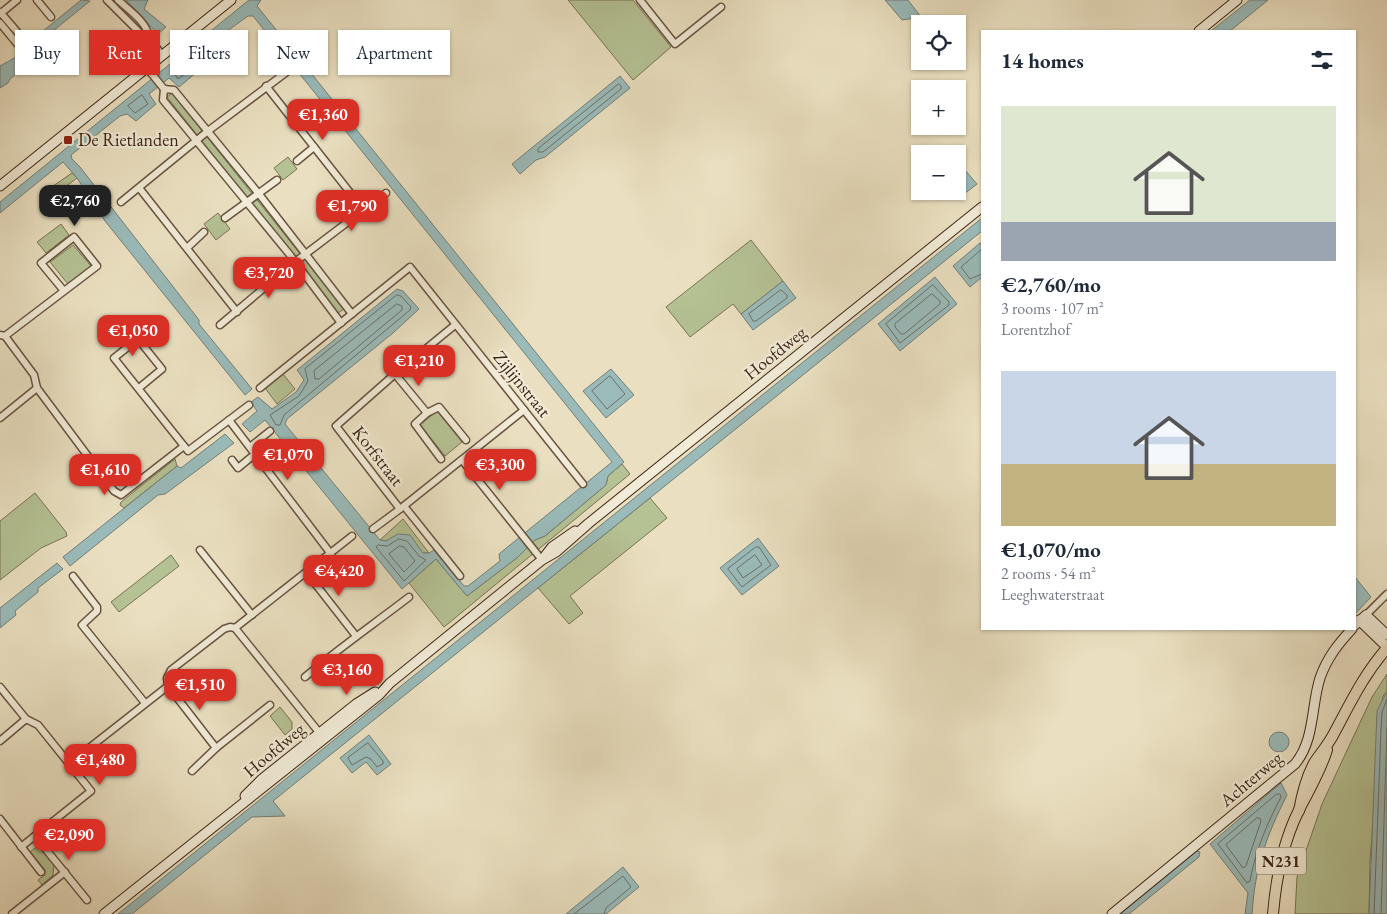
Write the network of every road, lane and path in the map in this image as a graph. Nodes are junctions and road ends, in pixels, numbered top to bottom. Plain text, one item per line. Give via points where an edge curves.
1 (17, 0) edge
2 (37, 0) edge
3 (107, 0) edge
4 (118, 0) edge
5 (231, 0) edge
6 (640, 0) edge
7 (1237, 0) edge
8 (722, 7) dead end
9 (0, 13) edge
10 (51, 17) dead end
11 (0, 23) edge
12 (137, 30) edge
13 (148, 30) edge
14 (1199, 30) edge
15 (160, 52) edge
16 (162, 55) junction
17 (160, 57) edge
18 (144, 75) edge
19 (152, 75) edge
20 (282, 75) edge
21 (266, 86) junction
22 (163, 88) junction
23 (208, 131) junction
24 (196, 141) junction
25 (314, 147) junction
26 (296, 161) dead end
27 (277, 180) dead end
28 (0, 186) edge
29 (140, 189) junction
30 (386, 193) dead end
31 (259, 194) junction
32 (121, 202) dead end
33 (246, 202) junction
34 (981, 208) edge
35 (363, 209) junction
36 (225, 218) dead end
37 (204, 232) dead end
38 (187, 248) junction
39 (306, 255) junction
40 (296, 262) junction
41 (64, 291) junction
42 (237, 312) junction
43 (352, 314) junction
44 (341, 322) junction
45 (220, 325) dead end
46 (455, 325) junction
47 (3, 336) edge
48 (395, 374) junction
49 (36, 388) junction
50 (139, 388) junction
51 (260, 388) dead end
52 (249, 405) dead end
53 (524, 410) junction
54 (427, 413) junction
55 (0, 418) edge
56 (229, 420) junction
57 (270, 431) dead end
58 (466, 440) dead end
59 (184, 446) junction
60 (250, 447) junction
61 (255, 454) junction
62 (441, 458) dead end
63 (232, 460) dead end
64 (462, 460) junction
65 (583, 484) dead end
66 (402, 507) junction
67 (373, 529) dead end
68 (352, 536) dead end
69 (200, 550) dead end
70 (330, 554) junction
71 (542, 560) junction
72 (306, 572) junction
73 (73, 576) dead end
74 (460, 576) dead end
75 (1387, 594) edge
76 (409, 597) dead end
77 (252, 614) junction
78 (1360, 620) edge
79 (235, 628) junction
80 (1351, 630) edge
81 (1387, 635) edge
82 (356, 636) junction
83 (1387, 647) edge
84 (305, 676) dead end
85 (168, 686) junction
86 (0, 688) edge
87 (145, 703) junction
88 (270, 705) dead end
89 (26, 719) junction
90 (322, 736) junction
91 (0, 741) edge
92 (216, 748) junction
93 (70, 763) junction
94 (192, 771) dead end
95 (0, 819) edge
96 (35, 836) junction
97 (21, 847) junction
98 (41, 872) dead end
99 (64, 872) junction
100 (87, 900) dead end
101 (12, 914) edge
102 (104, 914) edge
103 (1112, 914) edge
104 (1273, 914) edge

1 - 9 street
2 - 10 street
3 - 12 street
4 - 13 street
5 - 16 main road
6 - 8 street via 675,44
7 - 14 main road
9 - 11 street via 25,41 19,46
15 - 16 street
16 - 17 main road
18 - 28 main road
19 - 22 street
20 - 21 street
21 - 23 street
21 - 25 street
22 - 23 street via 174,90
22 - 24 street via 163,100
23 - 24 street
23 - 31 street
24 - 29 street
24 - 33 street
25 - 26 street
25 - 35 street
27 - 31 street
29 - 32 street
29 - 38 street
30 - 35 street
31 - 33 street
31 - 39 street
33 - 36 street
33 - 40 street
34 - 71 main road, Hoofdweg via 556,552
35 - 39 street
37 - 38 street
38 - 42 street
39 - 40 street
39 - 43 street
40 - 42 street
40 - 44 street
41 - 41 street via 97,266 74,238 41,263
41 - 47 street
42 - 45 street
43 - 44 street
43 - 46 street, Zijlijnstraat via 410,267
44 - 51 street
46 - 48 street, Korfstraat
46 - 53 street, Zijlijnstraat
47 - 49 street via 34,375
48 - 54 street
48 - 66 street, Korfstraat via 336,426
49 - 55 street
49 - 59 street via 114,491 121,495
50 - 50 street via 114,358 138,339 162,370
50 - 59 street
52 - 56 street
53 - 64 street, Korfstraat
53 - 65 street, Zijlijnstraat
54 - 58 street via 439,407
54 - 62 street via 415,424
56 - 59 street via 188,451
56 - 60 street
57 - 60 street
60 - 61 street
61 - 63 street via 238,468
61 - 70 street
64 - 66 street, Korfstraat
64 - 71 street
66 - 67 street, Korfstraat
66 - 74 street, Korfstraat
68 - 70 street
69 - 77 street
70 - 72 street
71 - 90 main road, Hoofdweg via 379,695
72 - 77 street
72 - 82 street
73 - 87 street via 97,607 82,625
75 - 78 street
76 - 82 street
77 - 79 street
78 - 81 main road
78 - 83 main road
79 - 85 street via 224,629 172,670 167,678
79 - 90 street
80 - 103 main road, Achterweg via 1327,660 1307,745 1296,764
82 - 84 street
83 - 104 main road, N231 via 1361,683 1299,810 1284,847
85 - 87 street
85 - 92 street
86 - 89 street
87 - 93 street
88 - 92 street
89 - 91 street
89 - 93 street via 38,724
90 - 102 main road, Hoofdweg via 249,799
92 - 94 street
93 - 96 street via 91,791
95 - 97 street
96 - 97 street
96 - 99 street
97 - 98 street
99 - 100 street
99 - 101 street

